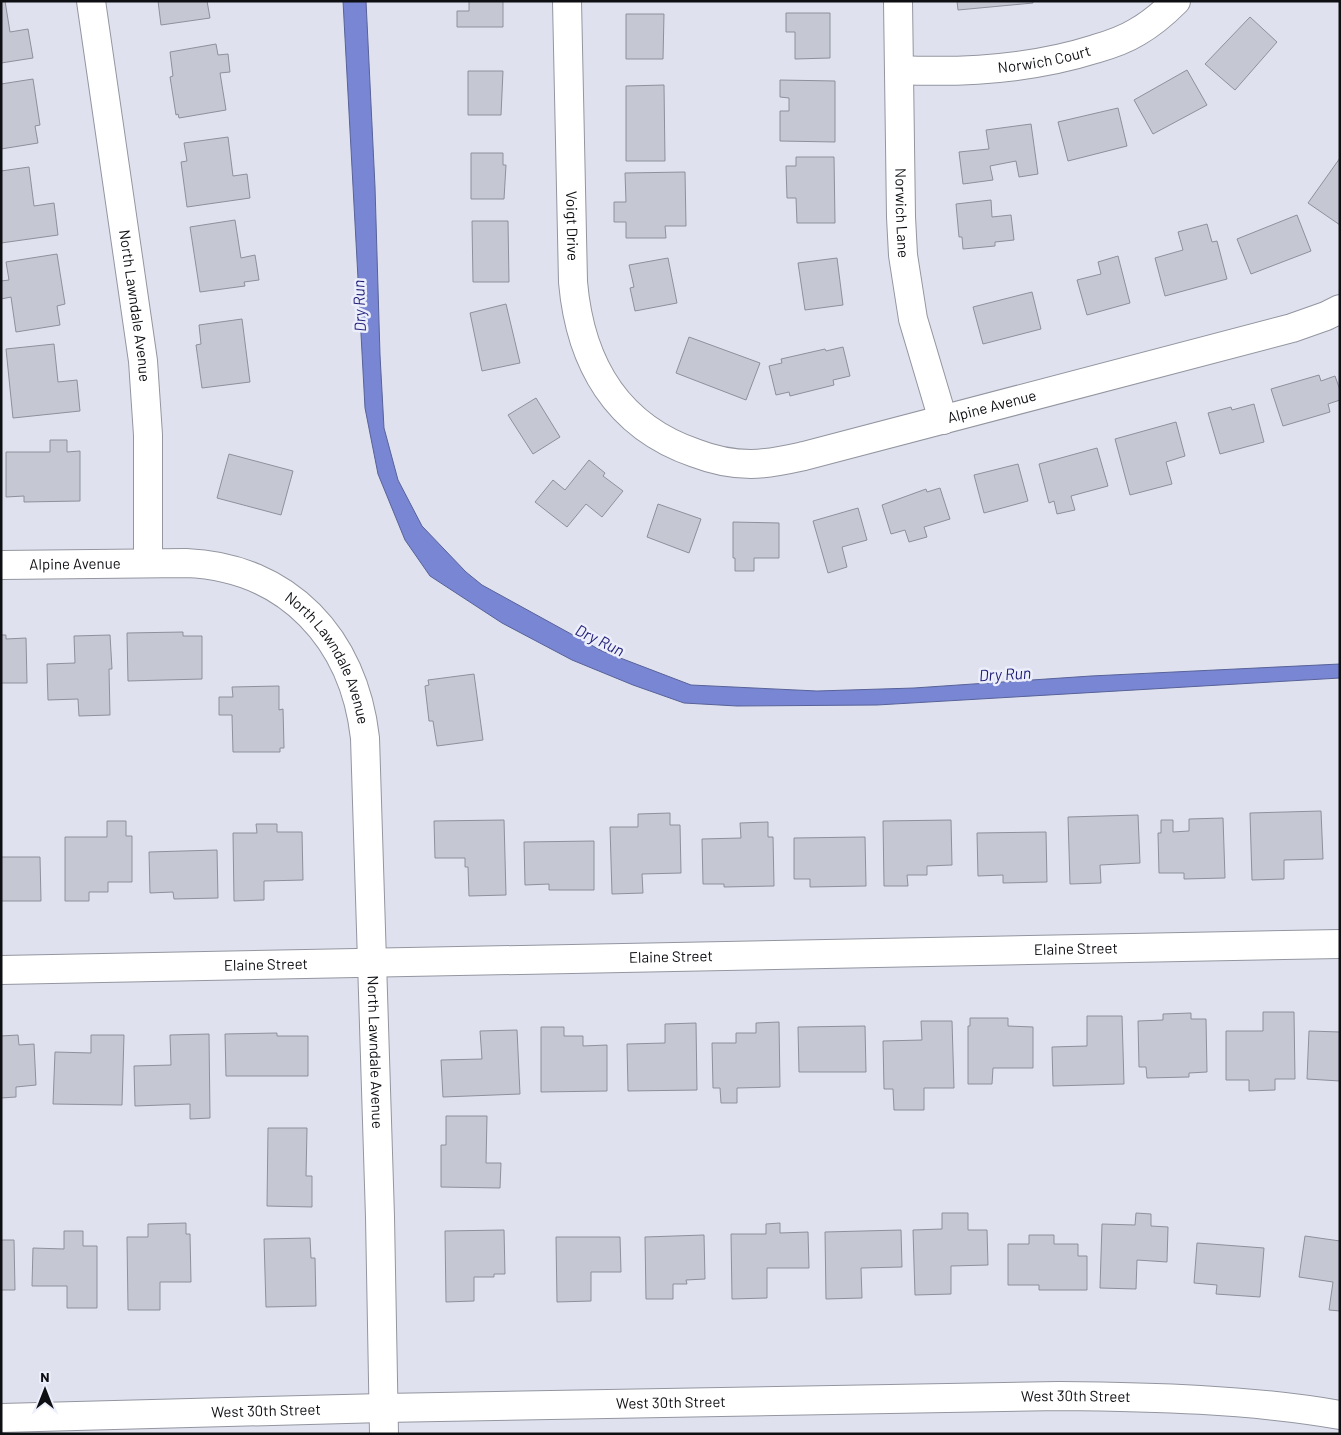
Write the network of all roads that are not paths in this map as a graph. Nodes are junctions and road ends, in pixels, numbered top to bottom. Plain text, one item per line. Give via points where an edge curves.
1 (91, 1) edge
2 (567, 1) edge
3 (898, 1) edge
4 (1176, 1) edge
5 (898, 70) junction
6 (1340, 309) edge
7 (943, 420) junction
8 (644, 428) joint
9 (148, 563) junction
10 (1, 566) edge
11 (1340, 944) edge
12 (372, 962) junction
13 (1, 970) edge
14 (1340, 1415) edge
15 (1, 1418) edge
16 (384, 1421) edge

1 - 9 street, North Lawndale Avenue via 143,361
2 - 8 street, Voigt Drive via 576,308 600,379 615,400
3 - 5 street, Norwich Lane
4 - 5 street, Norwich Court via 1136,33 1074,56 984,69
5 - 7 street, Norwich Lane via 901,225 906,281
6 - 7 street, Alpine Avenue via 1292,328
7 - 8 street, Alpine Avenue via 804,456 750,464 716,460 689,451
9 - 10 street, Alpine Avenue
9 - 12 street, North Lawndale Avenue via 212,566 265,583 312,615 340,656 355,689 365,738
11 - 12 street, Elaine Street
12 - 13 street, Elaine Street
12 - 16 street, North Lawndale Avenue
14 - 16 street, West 30th Street via 1218,1400 1059,1396
15 - 16 street, West 30th Street

